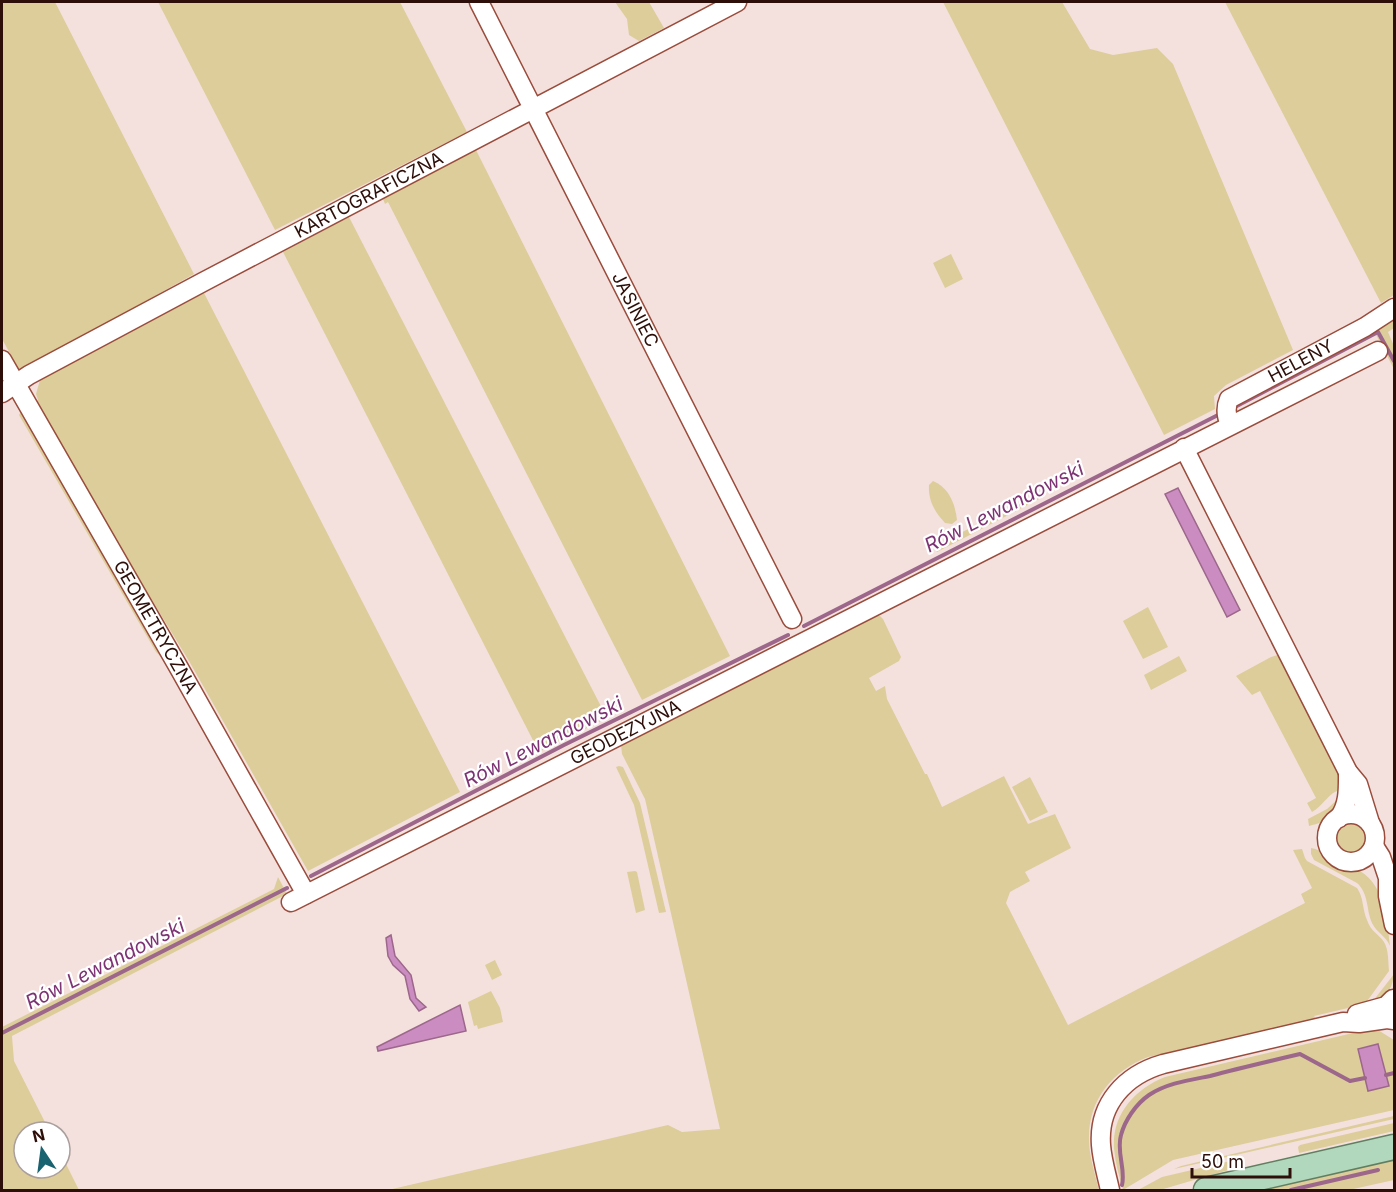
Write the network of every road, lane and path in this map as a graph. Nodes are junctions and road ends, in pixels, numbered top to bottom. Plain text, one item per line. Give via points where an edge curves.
1 (478, 2) edge
2 (737, 2) edge
3 (532, 109) junction
4 (1395, 308) edge
5 (1378, 351) dead end
6 (2, 360) edge
7 (8, 388) edge
8 (1230, 425) junction
9 (1184, 448) junction
10 (792, 619) dead end
11 (1348, 772) junction
12 (1339, 818) junction
13 (1370, 823) junction
14 (1374, 846) junction
15 (1354, 862) junction
16 (1388, 896) junction
17 (298, 898) joint
18 (1395, 925) edge
19 (1394, 1008) edge
20 (1395, 1147) edge
21 (1110, 1191) edge
22 (1206, 1191) edge

1 - 3 street, JASINIEC
2 - 3 street, KARTOGRAFICZNA
3 - 7 street, KARTOGRAFICZNA
3 - 10 street, JASINIEC
4 - 8 street, HELENY via 1229,399 1226,406
5 - 8 street, GEODEZYJNA
6 - 7 street, GEOMETRYCZNA
7 - 17 street, GEOMETRYCZNA via 179,668
8 - 9 street, GEODEZYJNA
9 - 11 street
9 - 17 street, GEODEZYJNA
11 - 12 street via 1348,794
11 - 13 street via 1358,784
12 - 13 street via 1359,815
12 - 15 street via 1330,826 1328,846 1338,859
13 - 14 street via 1375,834
14 - 15 street via 1367,857
14 - 16 street via 1388,878
15 - 16 street via 1368,867
16 - 18 street
19 - 21 street via 1386,1005 1343,1022 1149,1068 1127,1081 1112,1098 1102,1119 1101,1151
20 - 22 main road

